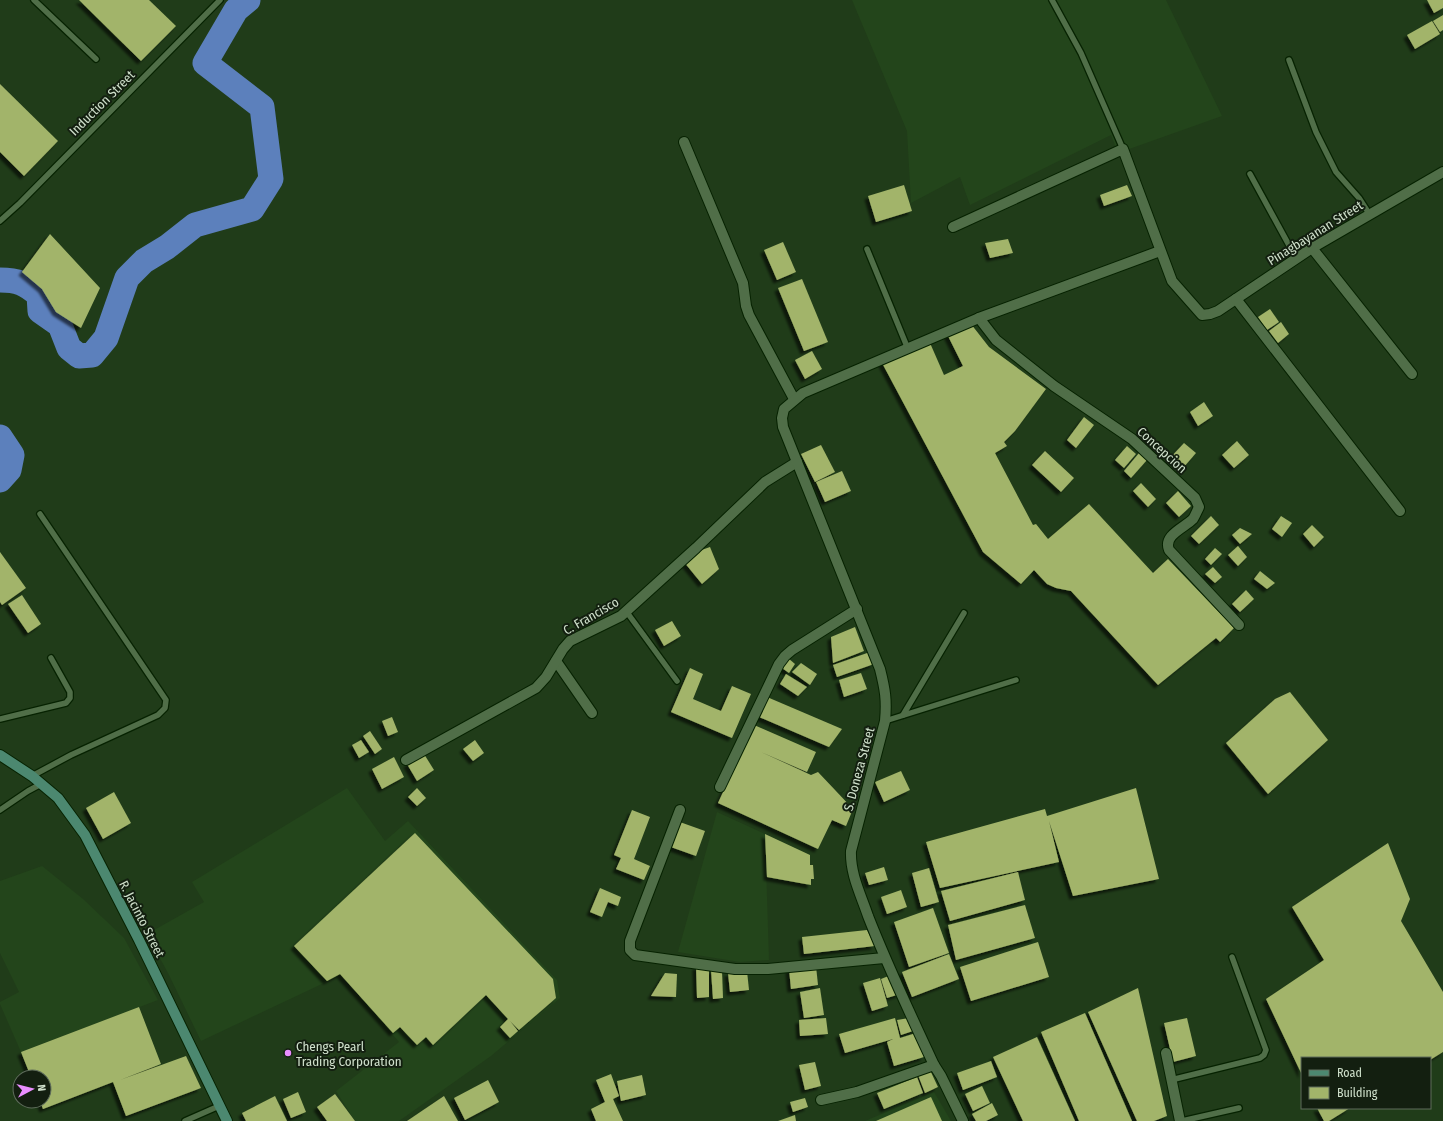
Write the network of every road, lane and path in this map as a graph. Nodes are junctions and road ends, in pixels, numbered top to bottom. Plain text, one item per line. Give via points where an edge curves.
1 (34, 0) edge
2 (220, 0) edge
3 (1052, 0) edge
4 (96, 59) dead end
5 (1289, 60) dead end
6 (684, 142) dead end
7 (1123, 149) junction
8 (1443, 172) edge
9 (1250, 174) dead end
10 (1370, 215) junction
11 (0, 221) edge
12 (953, 227) dead end
13 (1312, 248) junction
14 (867, 249) dead end
15 (1160, 251) junction
16 (1296, 258) junction
17 (1236, 299) junction
18 (979, 318) junction
19 (908, 349) junction
20 (1412, 374) dead end
21 (794, 399) junction
22 (797, 462) junction
23 (1400, 511) dead end
24 (40, 514) dead end
25 (857, 609) junction
26 (626, 611) junction
27 (964, 613) dead end
28 (1238, 625) dead end
29 (51, 658) dead end
30 (556, 661) junction
31 (1016, 680) dead end
32 (677, 681) dead end
33 (592, 713) dead end
34 (903, 715) junction
35 (0, 719) edge
36 (885, 721) junction
37 (0, 755) edge
38 (406, 760) dead end
39 (32, 776) junction
40 (42, 784) junction
41 (720, 787) dead end
42 (0, 810) edge
43 (680, 810) dead end
44 (1232, 957) dead end
45 (884, 958) junction
46 (1166, 1053) dead end
47 (934, 1065) junction
48 (1172, 1080) junction
49 (821, 1100) dead end
50 (219, 1106) junction
51 (1240, 1108) dead end
52 (185, 1121) edge
53 (227, 1121) edge
54 (963, 1121) edge
55 (1182, 1121) edge

1 - 4 lane
2 - 11 lane, Induction Street
3 - 7 lane via 1080,53
5 - 10 lane via 1316,132 1336,172
6 - 21 street via 743,283 749,315
7 - 12 street
7 - 15 street
8 - 10 street, Pinagbayanan Street
9 - 16 lane
10 - 13 street, Pinagbayanan Street
13 - 16 street, Pinagbayanan Street
13 - 20 street
14 - 19 lane
15 - 17 street, Pinagbayanan Street via 1172,281 1202,315 1218,311
15 - 18 street
16 - 17 street, Pinagbayanan Street
17 - 23 street
18 - 19 street
18 - 28 street, Concepcion via 996,340 1054,386 1132,439 1195,498 1199,507 1194,518 1169,539 1167,545
19 - 21 street
21 - 22 street, S. Doneza Street via 784,409 782,418
22 - 25 street, S. Doneza Street
22 - 26 street, C. Francisco via 766,482
24 - 39 lane via 166,700 165,708 158,715
25 - 36 street, S. Doneza Street via 884,682
25 - 41 street via 785,656
26 - 30 street, C. Francisco via 621,616 570,641
26 - 32 lane
27 - 34 lane
29 - 35 lane via 70,692 70,698 66,703
30 - 33 street
30 - 38 street, C. Francisco via 536,688
31 - 34 lane
34 - 36 lane
36 - 45 street, S. Doneza Street via 853,842 851,860 855,880
37 - 39 street, R. Jacinto Street
39 - 40 street, R. Jacinto Street
40 - 42 lane
40 - 50 street, R. Jacinto Street via 58,798 85,835
43 - 45 street via 630,941 630,950 635,955 735,969 768,969
44 - 48 lane via 1266,1050 1264,1055
45 - 47 street, S. Doneza Street
46 - 48 street
47 - 49 street via 863,1090
47 - 54 street, S. Doneza Street
48 - 55 street
50 - 52 lane
50 - 53 street, R. Jacinto Street
51 - 55 lane

